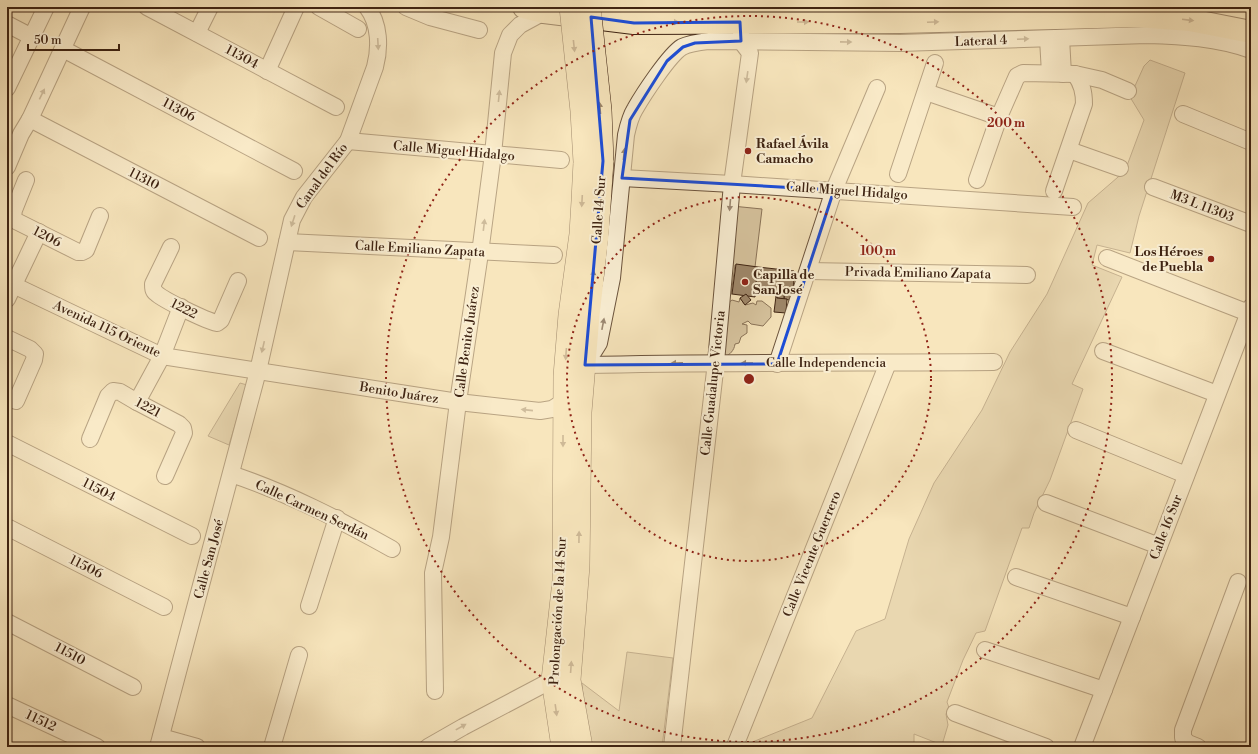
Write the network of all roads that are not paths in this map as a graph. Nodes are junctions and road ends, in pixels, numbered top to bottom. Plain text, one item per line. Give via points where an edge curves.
1 (46, 7) edge
2 (82, 7) edge
3 (147, 7) edge
4 (210, 7) edge
5 (296, 7) edge
6 (319, 7) edge
7 (367, 7) edge
8 (406, 7) edge
9 (570, 7) edge
10 (590, 7) edge
11 (534, 9) edge
12 (7, 24) edge
13 (358, 29) dead end
14 (479, 30) dead end
15 (741, 31) junction
16 (1251, 32) edge
17 (900, 33) junction
18 (197, 34) junction
19 (32, 37) junction
20 (1055, 38) junction
21 (64, 49) junction
22 (1251, 50) edge
23 (936, 63) dead end
24 (267, 71) junction
25 (1063, 74) junction
26 (7, 88) edge
27 (877, 88) dead end
28 (1128, 91) dead end
29 (926, 92) junction
30 (336, 108) dead end
31 (1183, 114) dead end
32 (999, 117) junction
33 (30, 119) junction
34 (348, 141) junction
35 (1251, 142) edge
36 (1069, 150) junction
37 (493, 154) junction
38 (561, 160) dead end
39 (7, 167) edge
40 (1120, 168) dead end
41 (294, 171) dead end
42 (898, 174) dead end
43 (622, 178) junction
44 (26, 180) dead end
45 (977, 180) dead end
46 (732, 184) junction
47 (1153, 188) dead end
48 (834, 190) junction
49 (1054, 191) dead end
50 (1073, 207) dead end
51 (100, 216) dead end
52 (1251, 224) edge
53 (39, 232) junction
54 (259, 238) dead end
55 (287, 242) junction
56 (171, 247) dead end
57 (480, 253) junction
58 (554, 255) dead end
59 (1107, 258) dead end
60 (808, 271) junction
61 (1028, 275) dead end
62 (238, 281) dead end
63 (9, 289) edge
64 (180, 307) junction
65 (1250, 311) edge
66 (579, 315) junction
67 (7, 338) edge
68 (1103, 351) dead end
69 (162, 356) junction
70 (586, 361) junction
71 (716, 362) junction
72 (994, 362) dead end
73 (888, 363) junction
74 (777, 364) junction
75 (258, 371) junction
76 (1217, 394) junction
77 (16, 401) dead end
78 (137, 402) junction
79 (458, 402) junction
80 (563, 402) junction
81 (581, 412) joint
82 (1076, 430) dead end
83 (90, 439) dead end
84 (7, 443) edge
85 (231, 474) junction
86 (1186, 475) junction
87 (165, 476) dead end
88 (1046, 503) dead end
89 (337, 518) junction
90 (7, 528) edge
91 (192, 536) dead end
92 (1159, 546) junction
93 (392, 549) dead end
94 (1016, 577) dead end
95 (1238, 582) dead end
96 (309, 606) dead end
97 (164, 607) dead end
98 (1132, 616) junction
99 (7, 622) edge
100 (985, 650) dead end
101 (299, 654) dead end
102 (552, 680) junction
103 (133, 687) dead end
104 (435, 690) dead end
105 (1104, 690) junction
106 (7, 705) edge
107 (955, 713) dead end
108 (160, 742) edge
109 (735, 746) dead end
110 (97, 747) edge
111 (198, 747) edge
112 (272, 747) edge
113 (428, 747) edge
114 (562, 747) edge
115 (582, 747) edge
116 (672, 747) edge
117 (1046, 747) edge
118 (1082, 747) edge
119 (1198, 747) edge

1 - 19 street
2 - 21 street
3 - 18 street, 11304
4 - 18 street
5 - 24 street
6 - 13 street
7 -> 34 street, Canal del Río via 374,19 378,55
8 - 14 street via 430,17
9 -> 66 main road, Calle 14 Sur, bridge via 584,162
66 -> 10 main road, Calle 14 Sur, bridge via 598,235 603,160 601,110
11 -> 15 highway via 634,23
37 -> 11 street, Calle Benito Juárez via 503,53 510,36
12 - 19 street
15 -> 17 highway
43 -> 15 street via 630,120 635,108 667,61 683,47
15 -> 46 street, Calle Guadalupe Victoria via 750,53
17 -> 16 highway via 1137,16 1190,20
17 -> 20 street, Lateral 4
18 - 24 street, 11304
19 - 26 street
20 - 22 street, Lateral 4 via 1186,36 1234,44
20 - 25 street
33 -> 21 street
21 - 41 street, 11306
23 - 29 street
24 - 30 street, 11304
25 - 28 street via 1102,80
25 - 32 street via 1024,73 1017,76
25 - 36 street via 1082,84 1084,93 1084,104
27 - 48 street
29 - 32 street
29 - 42 street
31 - 35 street
32 - 45 street
33 - 39 street
33 - 54 street, 11310
34 - 37 street, Calle Miguel Hidalgo
34 -> 55 street, Canal del Río via 298,206
36 - 40 street
36 - 49 street
37 - 38 street, Calle Miguel Hidalgo
57 -> 37 street, Calle Benito Juárez
43 - 46 street, Calle Miguel Hidalgo
70 -> 43 street via 599,343 612,278
44 - 53 street, 1206 via 13,216 16,221
46 - 48 street, Calle Miguel Hidalgo
46 -> 71 street, Calle Guadalupe Victoria
47 - 52 street, M3 L 11303
48 - 50 street, Calle Miguel Hidalgo
48 - 60 street
51 - 53 street, 1206 via 86,250 82,252
53 - 63 street
55 - 57 street, Calle Emiliano Zapata
55 -> 75 street, Canal del Río
56 - 64 street, 1222 via 153,284 157,294
57 - 58 street, Calle Emiliano Zapata
57 - 79 street, Calle Benito Juárez
59 - 65 street
60 - 61 street, Privada Emiliano Zapata
60 - 74 street
62 - 64 street, 1222 via 221,320 217,323
63 - 69 street, Avenida 115 Oriente
64 - 69 street
65 - 76 street, Calle 16 Sur
66 - 70 main road, Calle 14 Sur
66 -> 80 main road, Calle 14 Sur
67 - 77 street via 35,354
68 - 76 street
69 - 75 street, Avenida 115 Oriente
69 - 78 street
71 -> 70 street, Calle Independencia
70 - 81 main road, Calle 14 Sur
74 -> 71 street, Calle Independencia
71 - 116 street, Calle Guadalupe Victoria
72 - 73 street, Calle Independencia
73 - 74 street, Calle Independencia
73 - 109 street, Calle Vicente Guerrero
75 - 79 street, Benito Juárez
75 - 85 street, Calle San José
76 - 86 street, Calle 16 Sur
78 - 83 street, 1221 via 120,392 113,391 108,396
78 - 87 street, 1221 via 183,428 184,433
80 -> 79 street, Benito Juárez via 552,409 540,411
79 - 104 street, Calle Benito Juárez via 441,536 433,573
80 -> 102 main road, Prolongación de la 14 Sur via 563,581
115 -> 81 main road, Prolongación de la 14 Sur via 570,680 579,566
82 - 86 street
84 - 91 street, 11504
85 - 89 street, Calle Carmen Serdán via 282,493
85 - 108 street, Calle San José
86 - 92 street, Calle 16 Sur
88 - 92 street
89 - 93 street, Calle Carmen Serdán
89 - 96 street
90 - 97 street, 11506
92 - 98 street, Calle 16 Sur
94 - 98 street
95 - 119 street via 1183,730 1183,738
98 - 105 street, Calle 16 Sur
99 - 103 street, 11510
100 - 105 street
101 - 112 street
113 -> 102 street
102 -> 114 main road, Prolongación de la 14 Sur
105 - 118 street, Calle 16 Sur
106 - 110 street, 11512
107 - 117 street
108 - 111 street

